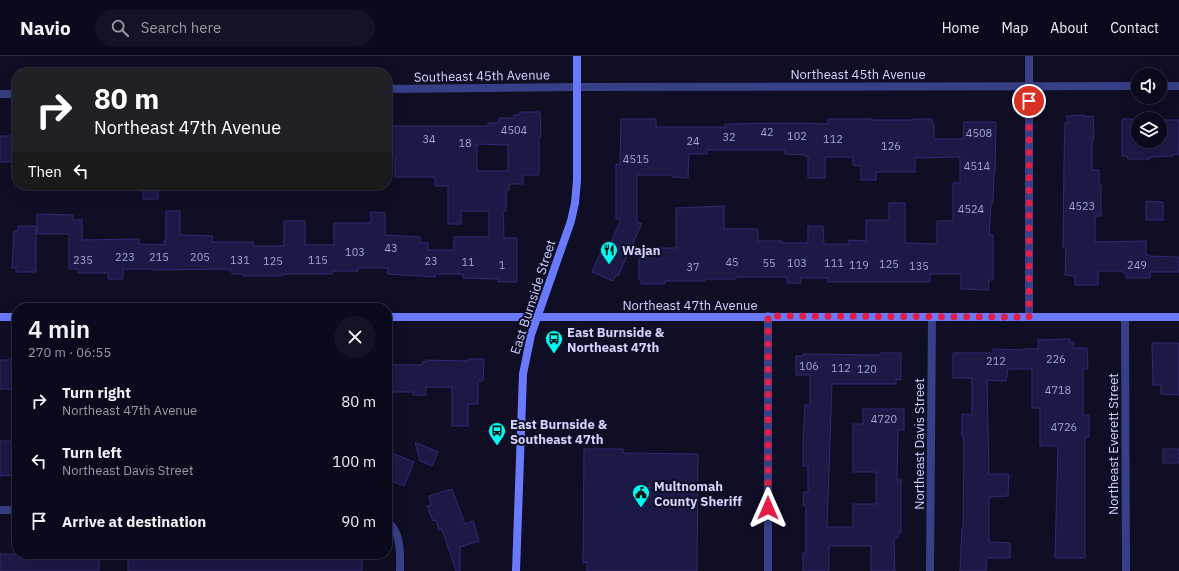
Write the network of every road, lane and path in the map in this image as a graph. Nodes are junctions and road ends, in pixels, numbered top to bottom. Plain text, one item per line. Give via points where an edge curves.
1 (577, 56) edge
2 (1029, 56) edge
3 (1029, 86) junction
4 (1131, 86) edge
5 (1167, 86) edge
6 (1179, 86) edge
7 (577, 87) junction
8 (392, 89) edge
9 (0, 94) edge
10 (12, 94) edge
11 (768, 316) junction
12 (0, 317) edge
13 (12, 317) edge
14 (392, 317) edge
15 (537, 317) junction
16 (932, 317) junction
17 (1029, 317) junction
18 (1125, 317) junction
19 (1179, 317) edge
20 (0, 510) edge
21 (12, 510) edge
22 (392, 526) edge
23 (400, 571) edge
24 (516, 571) edge
25 (768, 571) edge
26 (930, 571) edge
27 (1126, 571) edge

1 - 7 street, East Burnside Street
2 - 3 street
3 - 4 street, Northeast 45th Avenue
3 - 7 street, Northeast 45th Avenue
3 - 17 street
5 - 6 street
7 - 8 street, Southeast 45th Avenue
7 - 15 street, East Burnside Street via 575,204
9 - 10 street
11 - 15 street, Northeast 47th Avenue
11 - 16 street, Northeast 47th Avenue
11 - 25 street
12 - 13 street
14 - 15 street, Northeast 47th Avenue
15 - 24 street, East Burnside Street via 522,374
16 - 17 street, Northeast 47th Avenue
16 - 26 street, Northeast Davis Street
17 - 18 street, Northeast 47th Avenue
18 - 19 street, Northeast 47th Avenue
18 - 27 street, Northeast Everett Street
20 - 21 street
22 - 23 street via 398,535

